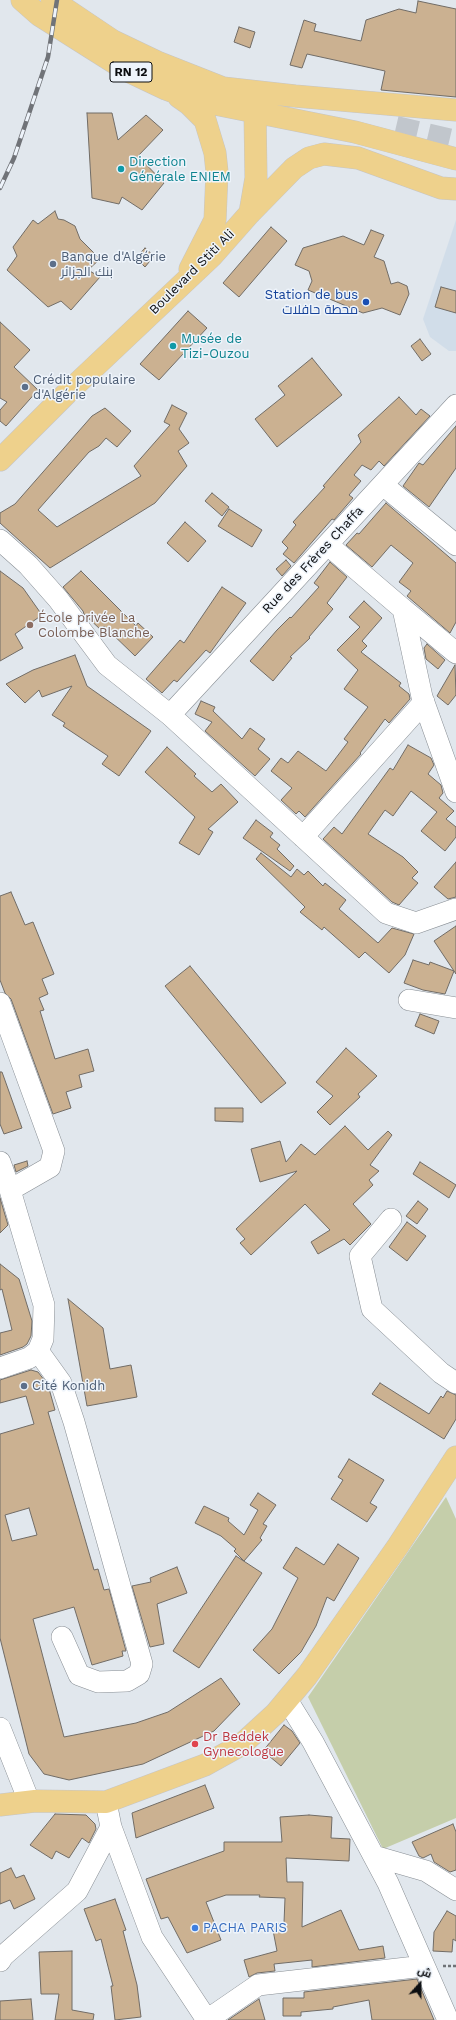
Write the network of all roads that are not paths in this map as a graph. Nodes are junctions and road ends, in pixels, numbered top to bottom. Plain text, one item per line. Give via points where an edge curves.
1 (22, 0) edge
2 (52, 0) edge
3 (166, 89) junction
4 (255, 102) junction
5 (456, 110) edge
6 (396, 127) tunnel mouth
7 (456, 159) edge
8 (451, 191) edge
9 (250, 213) junction
10 (183, 282) junction
11 (456, 405) edge
12 (0, 460) edge
13 (383, 485) junction
14 (0, 540) edge
15 (328, 544) junction
16 (456, 545) edge
17 (403, 609) junction
18 (456, 653) edge
19 (424, 702) junction
20 (170, 715) junction
21 (456, 792) edge
22 (302, 837) junction
23 (456, 909) edge
24 (409, 1000) dead end
25 (0, 1003) edge
26 (456, 1008) edge
27 (0, 1162) edge
28 (10, 1190) junction
29 (391, 1219) dead end
30 (38, 1351) junction
31 (0, 1368) edge
32 (456, 1383) edge
33 (454, 1461) edge
34 (62, 1637) dead end
35 (287, 1700) junction
36 (0, 1728) edge
37 (32, 1801) junction
38 (106, 1802) junction
39 (0, 1805) edge
40 (111, 1827) junction
41 (374, 1856) junction
42 (456, 1890) edge
43 (0, 1961) edge
44 (424, 1966) junction
45 (192, 1996) junction
46 (188, 2020) edge
47 (207, 2020) edge
48 (448, 2020) edge

1 - 3 main road, RN 12 via 77,41 126,70
2 - 4 main road, RN 12 via 113,41
3 - 4 main road, RN 12 via 195,100
3 - 10 main road via 189,104 205,120 218,172 215,220
4 - 5 main road
4 - 6 main road, RN 12
4 - 7 main road
4 - 9 main road via 256,178
8 - 9 main road, Boulevard Stiti Ali via 358,158 324,154 309,158 294,168
9 - 10 main road, Boulevard Stiti Ali via 212,256
10 - 12 main road, Boulevard Stiti Ali
11 - 13 street, Rue des Frères Chaffa
13 - 15 street, Rue des Frères Chaffa
13 - 16 street
14 - 20 street via 28,565 58,599 107,665
15 - 17 street
15 - 20 street, Rue des Frères Chaffa
17 - 18 street
17 - 19 street
19 - 21 street
19 - 22 street
20 - 22 street
22 - 23 street via 386,913 416,923
24 - 26 street
25 - 28 street via 54,1151 50,1167
27 - 28 street
28 - 30 street via 44,1305 43,1339
29 - 32 street via 360,1256 372,1309 441,1373
30 - 31 street via 29,1358
30 - 34 street via 61,1383 74,1422 142,1664 139,1674 127,1681 98,1682 79,1675
33 - 35 main road via 389,1559 307,1676
35 - 38 main road via 241,1745 205,1765
35 - 41 street via 313,1742
36 - 37 street
37 - 38 main road
37 - 39 main road
38 - 40 street
40 - 43 street via 77,1891
40 - 45 street via 152,1936
41 - 42 street via 426,1871
41 - 44 street
44 - 47 street via 258,1985
44 - 48 street
45 - 46 street
45 - 47 street

